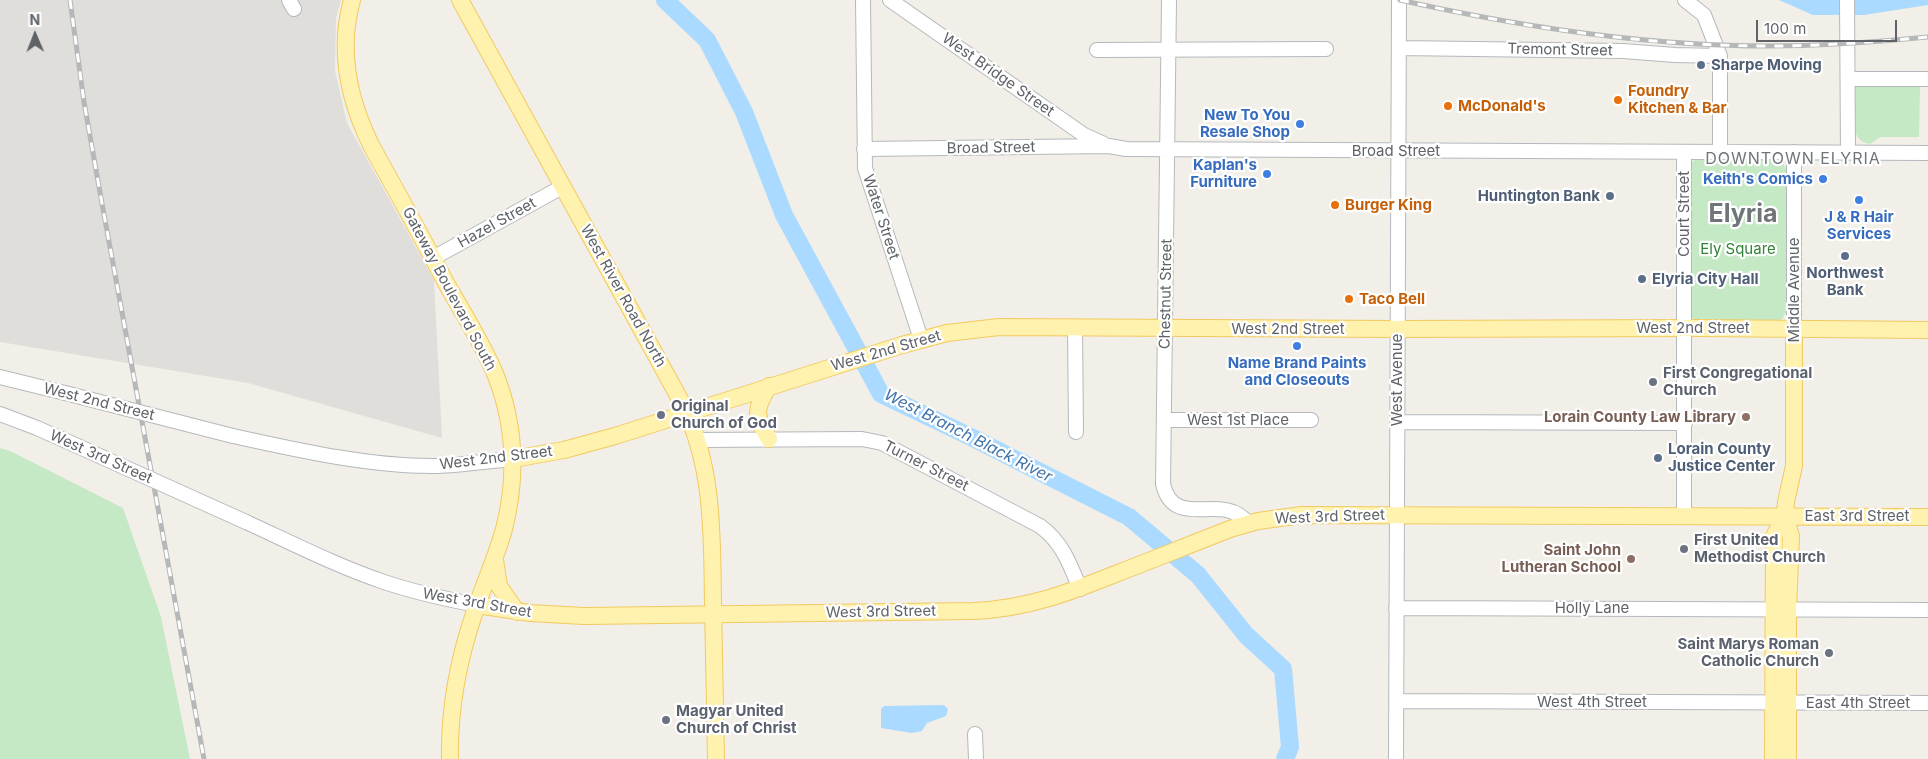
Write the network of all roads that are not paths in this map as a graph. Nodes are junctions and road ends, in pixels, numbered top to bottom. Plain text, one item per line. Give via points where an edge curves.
1 (352, 0) edge
2 (460, 0) edge
3 (862, 0) edge
4 (890, 0) edge
5 (1169, 0) edge
6 (1399, 0) edge
7 (1685, 0) edge
8 (1847, 0) edge
9 (1399, 48) junction
10 (1169, 49) junction
11 (1326, 49) dead end
12 (1098, 50) dead end
13 (1720, 56) junction
14 (1848, 79) junction
15 (1928, 79) edge
16 (1110, 146) junction
17 (1168, 149) junction
18 (864, 150) junction
19 (1398, 150) junction
20 (1684, 152) junction
21 (1720, 152) junction
22 (1794, 152) junction
23 (1848, 152) junction
24 (1928, 152) edge
25 (562, 187) junction
26 (433, 258) junction
27 (1075, 327) junction
28 (1166, 327) junction
29 (1685, 328) junction
30 (1398, 329) junction
31 (1794, 329) junction
32 (1928, 330) edge
33 (921, 339) junction
34 (0, 377) edge
35 (769, 386) junction
36 (686, 412) junction
37 (0, 414) edge
38 (1165, 420) junction
39 (1311, 420) dead end
40 (1397, 422) junction
41 (1685, 423) junction
42 (1076, 432) dead end
43 (769, 439) junction
44 (696, 440) junction
45 (513, 459) junction
46 (1397, 515) junction
47 (1684, 516) junction
48 (1785, 516) junction
49 (1928, 517) edge
50 (1249, 523) junction
51 (494, 558) junction
52 (1080, 589) junction
53 (477, 605) junction
54 (1396, 608) junction
55 (1781, 609) junction
56 (1928, 610) edge
57 (517, 612) junction
58 (714, 614) junction
59 (1396, 701) junction
60 (1781, 703) junction
61 (1928, 703) edge
62 (975, 734) dead end
63 (450, 759) edge
64 (716, 759) edge
65 (976, 759) edge
66 (1396, 759) edge
67 (1773, 759) edge
68 (1788, 759) edge

1 - 26 main road, Gateway Boulevard South via 346,58 356,110 372,147
2 - 25 main road, West River Road North
3 - 18 street, Water Street
4 - 16 street, West Bridge Street via 1084,135
5 - 10 street, Chestnut Street
6 - 9 street, West Avenue
7 - 13 street via 1706,20
8 - 14 street
9 - 13 street, Tremont Street via 1623,51
9 - 19 street, West Avenue
10 - 11 street
10 - 12 street
10 - 17 street, Chestnut Street
13 - 21 street
14 - 15 street
14 - 23 street
16 - 17 street, Broad Street
16 - 18 street, Broad Street
17 - 19 street, Broad Street
17 - 28 street, Chestnut Street
18 - 33 street, Water Street via 866,173
19 - 20 street, Broad Street
19 - 30 street, West Avenue
20 - 21 street, Broad Street
20 - 29 street, Court Street
21 - 22 street, Broad Street
22 - 23 street, Broad Street
22 - 31 street, Middle Avenue
23 - 24 street, Broad Street
25 - 26 street, Hazel Street
25 - 36 main road, West River Road North
26 - 45 main road, Gateway Boulevard South via 496,377 508,418
27 - 28 main road, West 2nd Street
27 - 33 main road, West 2nd Street via 977,329
27 - 42 street
28 - 30 main road, West 2nd Street
28 - 38 street, Chestnut Street
29 - 30 main road, West 2nd Street
29 - 31 main road, West 2nd Street
29 - 41 street, Court Street
30 - 40 street, West Avenue
31 - 32 main road, West 2nd Street
31 - 48 main road, Middle Avenue via 1794,466
33 - 35 main road, West 2nd Street
34 - 45 street, West 2nd Street, bridge via 233,436 328,455 436,466
35 - 36 main road, West 2nd Street
35 - 43 main road via 757,411 759,423
36 - 44 main road, West River Road North
36 - 45 main road, West 2nd Street via 615,436
37 - 53 street, West 3rd Street, bridge via 383,582
38 - 39 street, West 1st Place
38 - 50 street, Chestnut Street via 1164,484 1170,499 1188,510 1231,511
40 - 41 street
40 - 46 street, West Avenue
41 - 47 street, Court Street
43 - 44 street, Turner Street
43 - 52 street, Turner Street via 862,438 882,443 1040,526 1062,548
44 - 58 main road, West River Road North via 710,502
45 - 51 main road, Gateway Boulevard South via 508,508
46 - 47 main road, West 3rd Street
46 - 50 main road, West 3rd Street via 1302,515
46 - 54 street, West Avenue
47 - 48 main road, West 3rd Street
48 - 49 main road, East 3rd Street
48 - 55 main road, Middle Avenue via 1774,536
50 - 52 main road, West 3rd Street
51 - 53 main road, Gateway Boulevard South
51 - 57 main road via 499,586
52 - 58 main road, West 3rd Street via 1024,606 981,610
53 - 57 main road, West 3rd Street
53 - 63 main road, Gateway Boulevard South via 456,681
54 - 55 street, Holly Lane
54 - 59 street, West Avenue
55 - 56 street, Holly Lane
55 - 60 main road, Middle Avenue
57 - 58 main road, West 3rd Street via 584,616
58 - 64 main road, West River Road North
59 - 60 street, West 4th Street
59 - 66 street, West Avenue
60 - 61 street, East 4th Street
60 - 67 main road, Middle Avenue
60 - 68 main road, Middle Avenue
62 - 65 street

